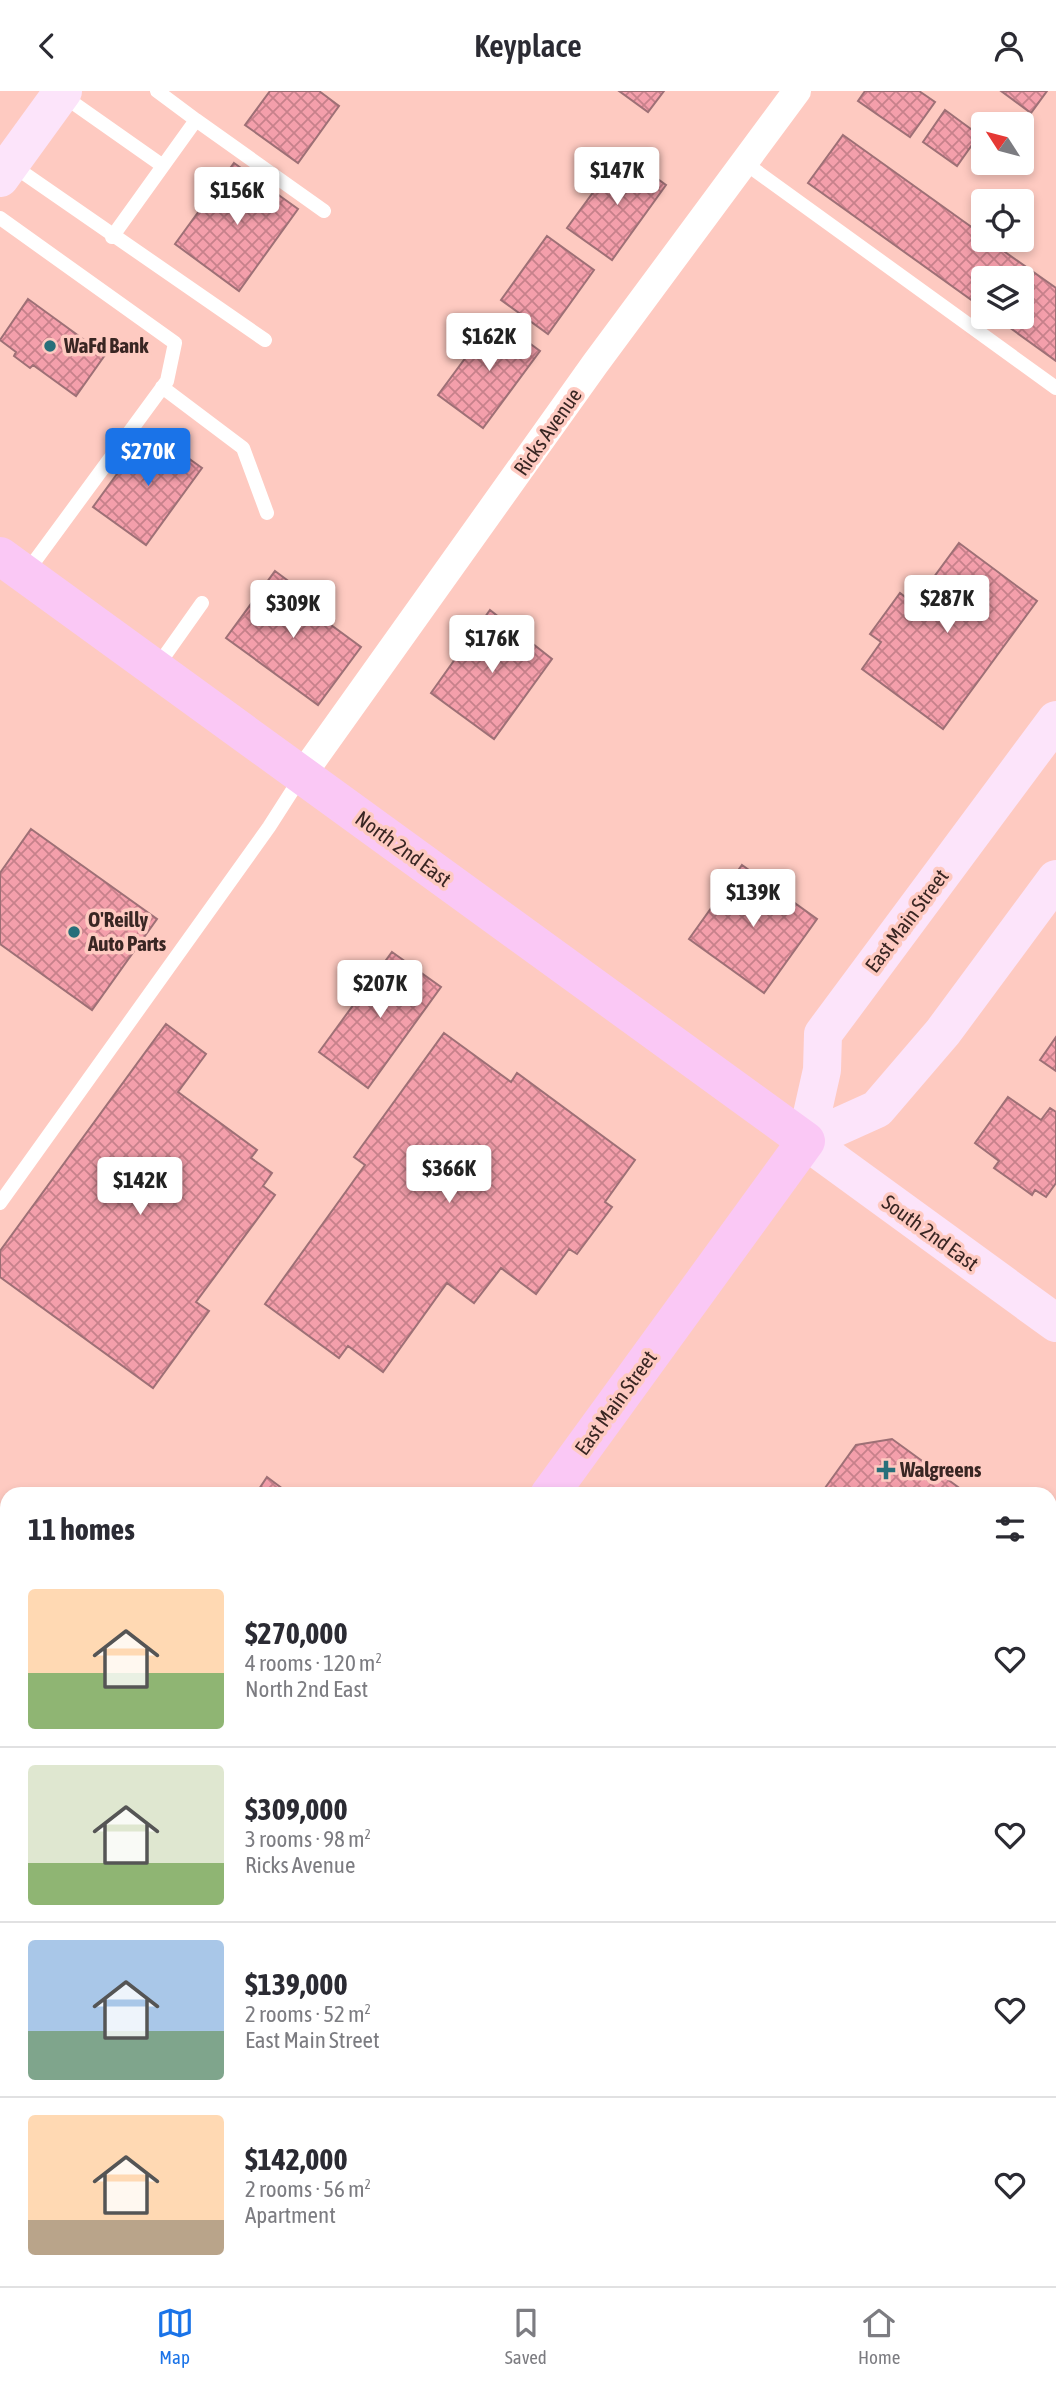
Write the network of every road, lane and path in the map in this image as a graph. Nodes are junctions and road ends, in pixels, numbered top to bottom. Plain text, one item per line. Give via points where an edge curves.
1 (157, 91) edge
2 (797, 91) edge
3 (62, 92) edge
4 (196, 120) junction
5 (745, 163) junction
6 (163, 166) junction
7 (5, 171) edge
8 (324, 211) dead end
9 (0, 218) edge
10 (112, 236) junction
11 (265, 340) dead end
12 (162, 387) junction
13 (1056, 388) edge
14 (267, 513) dead end
15 (13, 566) edge
16 (202, 603) dead end
17 (155, 669) junction
18 (1056, 720) edge
19 (302, 775) junction
20 (1056, 879) edge
21 (806, 1140) junction
22 (0, 1203) edge
23 (1056, 1323) edge
24 (555, 1487) edge

1 - 4 lane
2 - 5 street, Ricks Avenue
3 - 6 lane
3 - 7 street
4 - 6 lane
4 - 8 lane
5 - 13 lane
5 - 19 street, Ricks Avenue via 595,364
6 - 10 lane
7 - 10 lane
9 - 12 lane via 175,343
10 - 11 lane
12 - 14 lane via 243,448
12 - 15 lane
15 - 17 main road, North 2nd East
16 - 17 lane
17 - 19 main road, North 2nd East
18 - 21 street, East Main Street via 823,1034 822,1070
19 - 21 main road, North 2nd East
19 - 22 lane via 270,827
20 - 21 street via 943,1033 877,1109
21 - 23 street, South 2nd East
21 - 24 main road, East Main Street

